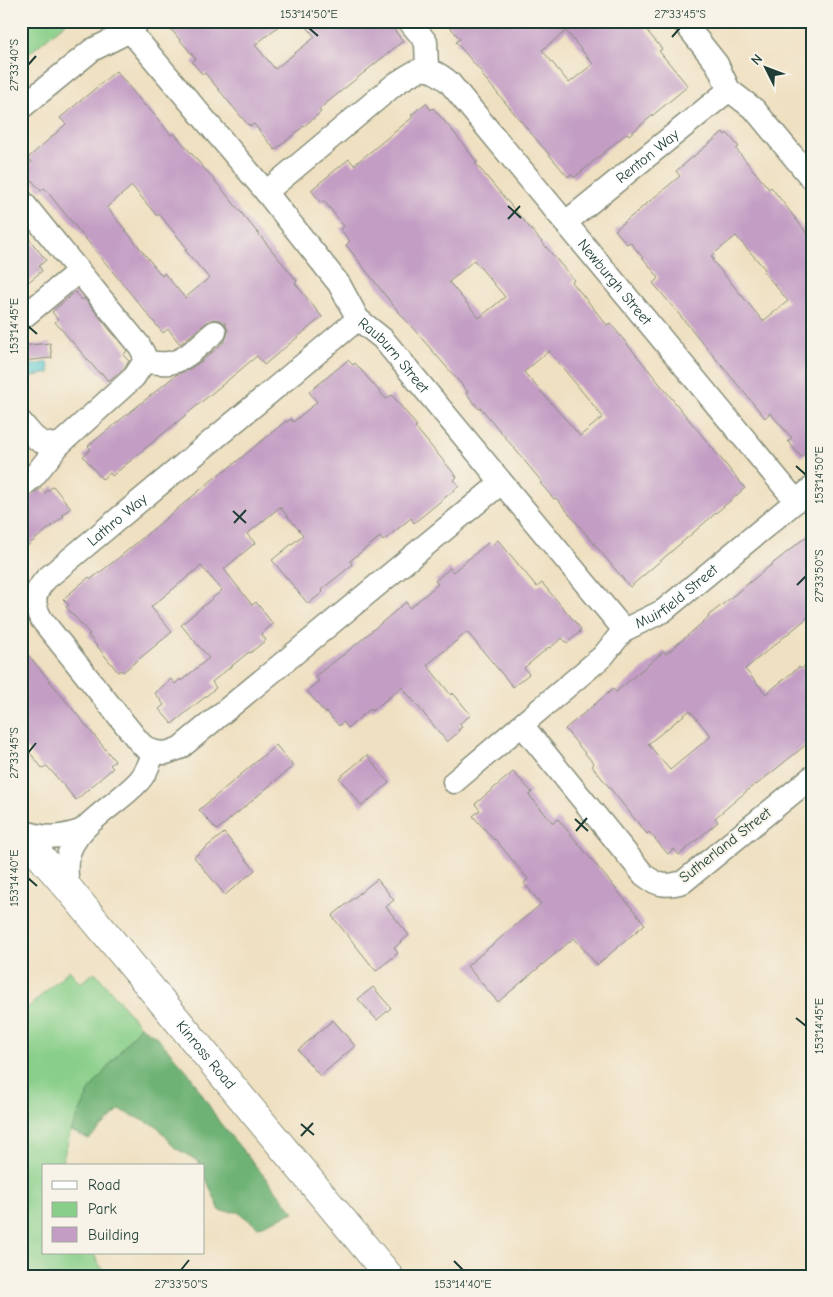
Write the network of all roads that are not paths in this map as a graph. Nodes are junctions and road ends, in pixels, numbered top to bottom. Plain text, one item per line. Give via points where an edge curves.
1 (409, 21) edge
2 (683, 21) edge
3 (135, 26) edge
4 (426, 69) junction
5 (729, 90) junction
6 (21, 108) edge
7 (812, 179) edge
8 (266, 192) junction
9 (21, 200) edge
10 (565, 223) junction
11 (79, 271) junction
12 (21, 319) edge
13 (358, 319) junction
14 (215, 332) dead end
15 (144, 362) junction
16 (21, 422) edge
17 (58, 445) junction
18 (501, 483) junction
19 (21, 487) edge
20 (804, 495) edge
21 (624, 630) junction
22 (522, 725) junction
23 (154, 752) junction
24 (812, 777) edge
25 (454, 782) dead end
26 (21, 830) edge
27 (83, 830) junction
28 (21, 834) edge
29 (68, 888) junction
30 (389, 1276) edge

1 - 4 street via 426,42
2 - 5 street via 717,64
3 - 6 street via 92,50
3 - 8 street, Rauburn Street
4 - 8 street via 412,73 394,85
4 - 10 street, Newburgh Street via 449,82
5 - 7 street via 755,110
5 - 10 street, Renton Way
8 - 13 street, Rauburn Street via 339,284
9 - 11 street
10 - 20 street, Newburgh Street
11 - 12 street
11 - 15 street via 139,345
13 - 18 street, Rauburn Street via 383,339
13 - 23 street, Lathro Way via 38,587 36,610 42,620 136,738
14 - 15 street via 175,362
15 - 17 street via 134,377
16 - 17 street via 44,444
17 - 19 street
18 - 21 street, Rauburn Street
18 - 23 street via 180,748 166,753
20 - 21 street, Muirfield Street via 663,612
21 - 22 street, Muirfield Street via 603,656
22 - 24 street, Sutherland Street via 644,875 654,883 669,886 683,882
22 - 25 street, Muirfield Street
23 - 27 street via 138,782
26 - 27 street via 53,838
27 - 29 street via 67,860
28 - 29 street, Kinross Road
29 - 30 street, Kinross Road

